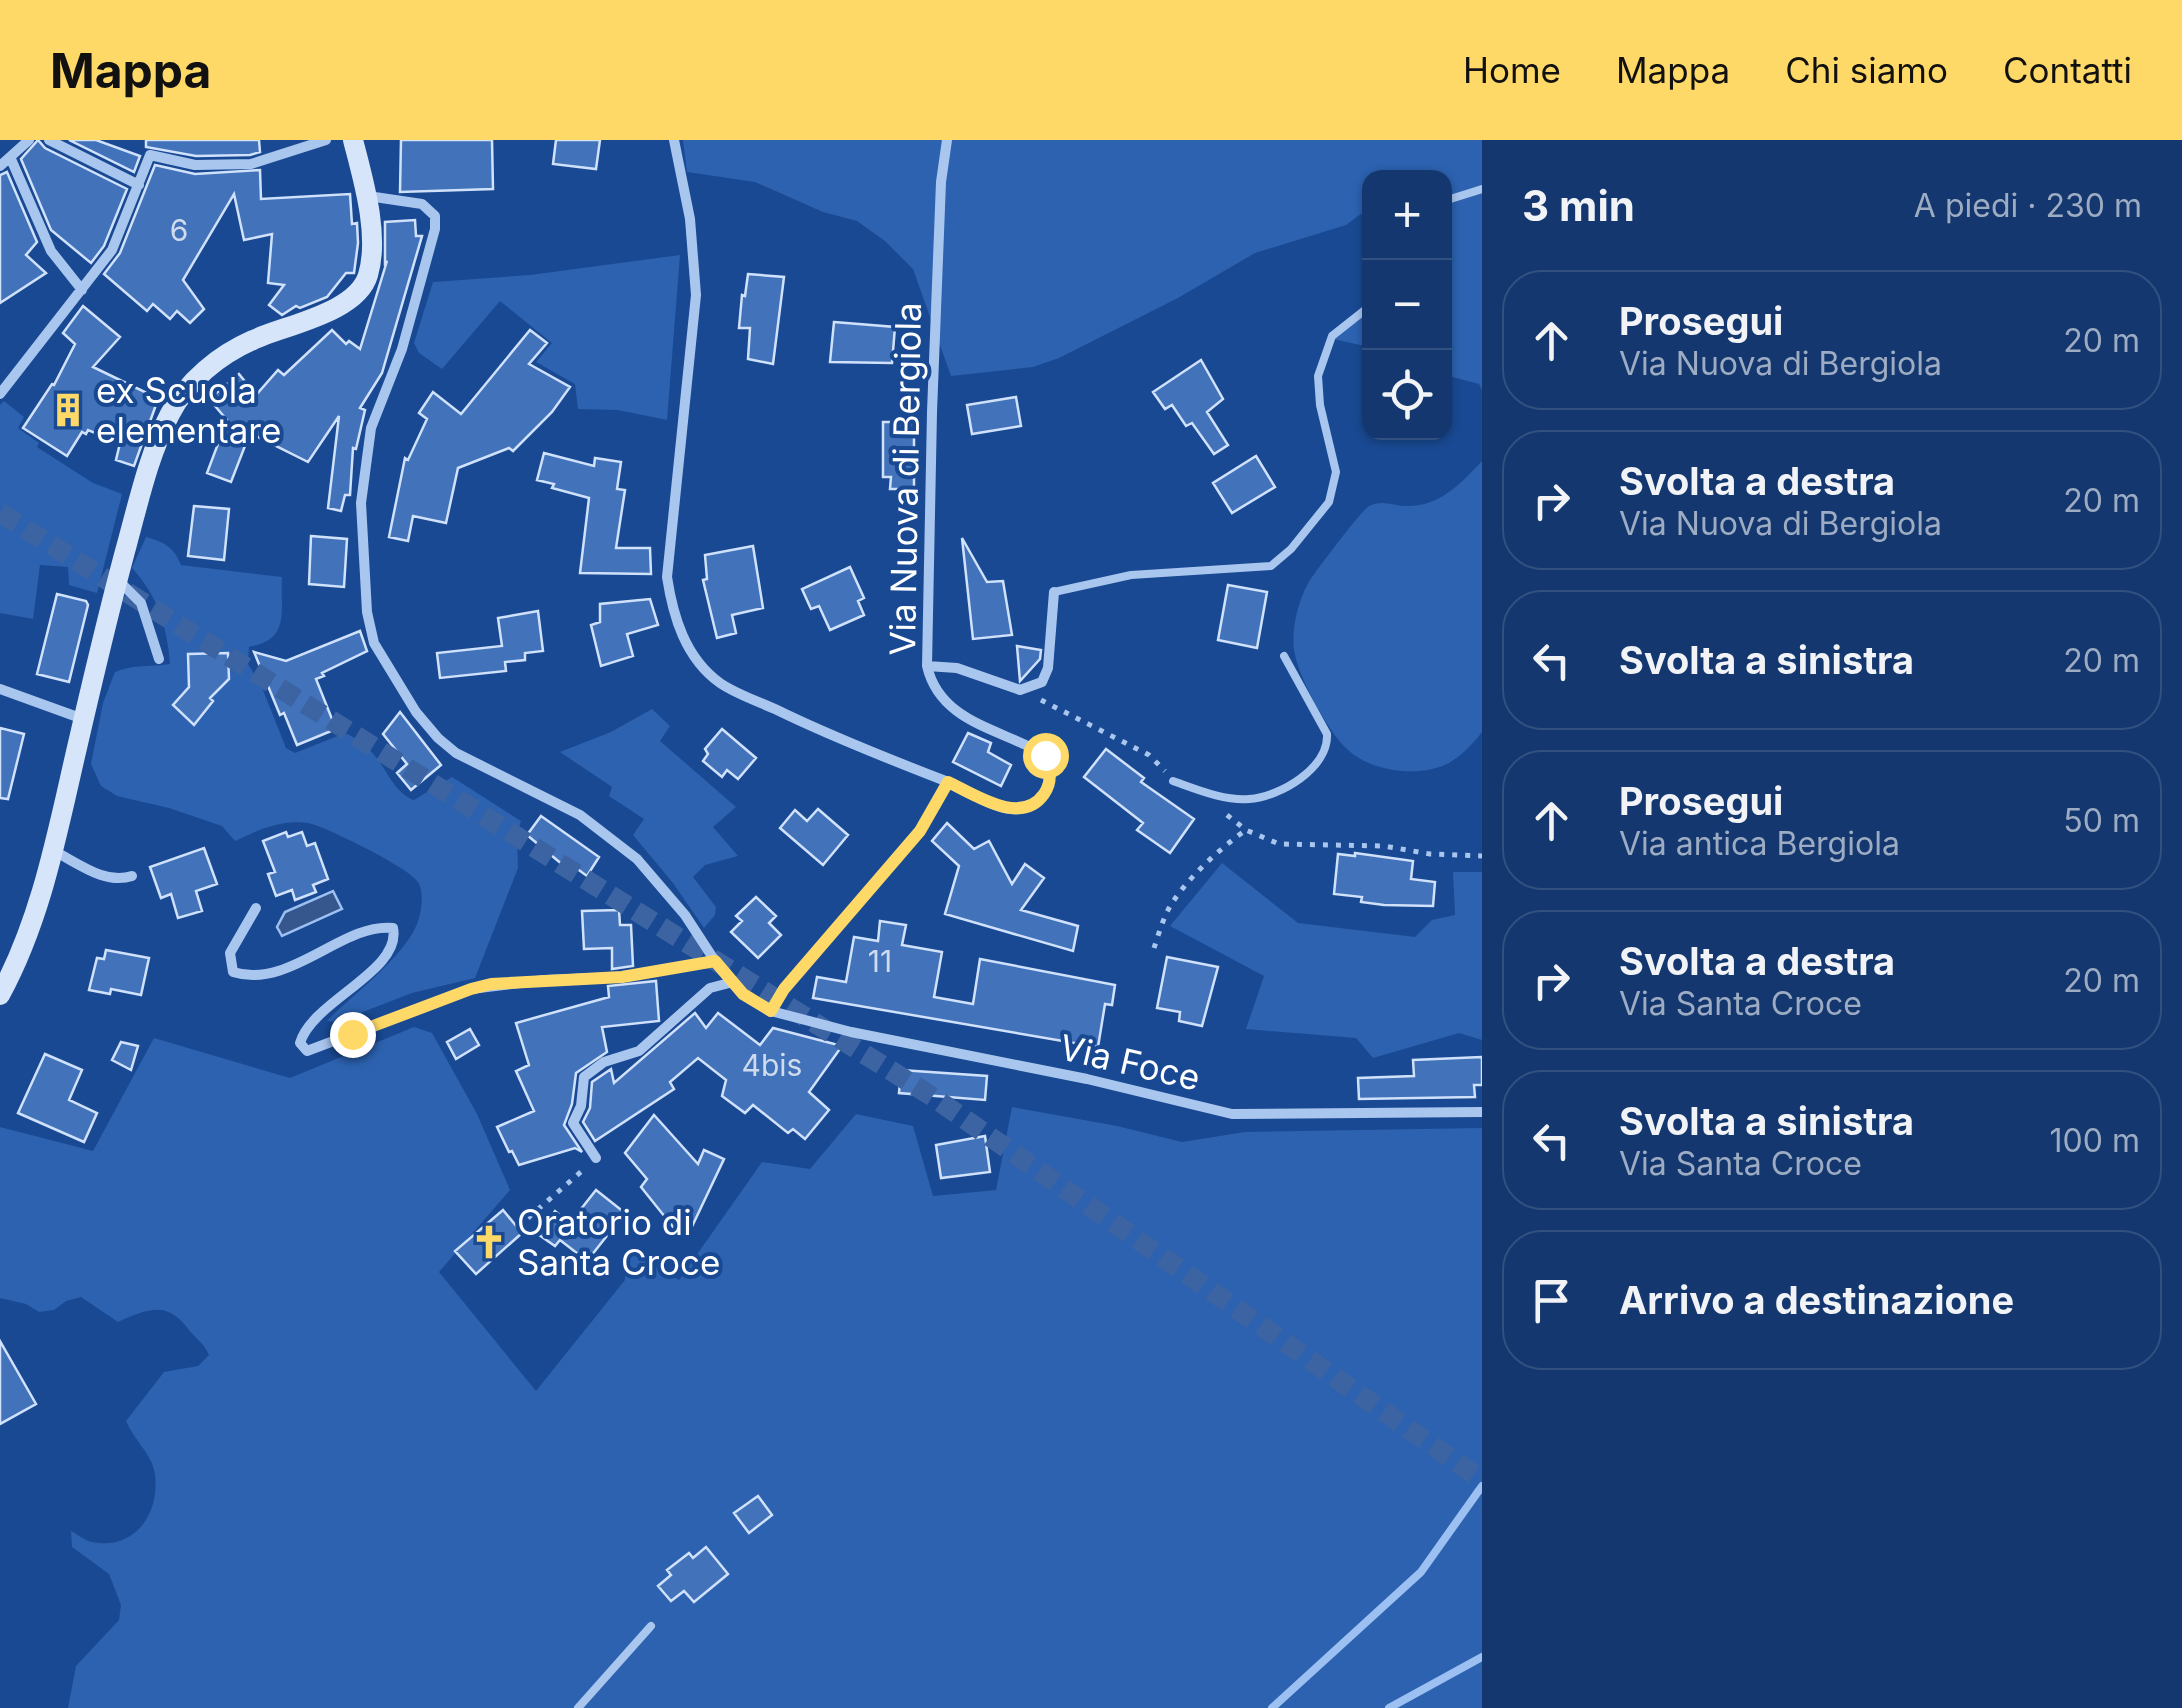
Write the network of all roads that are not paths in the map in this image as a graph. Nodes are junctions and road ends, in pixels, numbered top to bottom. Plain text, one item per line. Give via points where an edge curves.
1 (29, 140) edge
2 (49, 140) edge
3 (326, 140) edge
4 (354, 140) edge
5 (674, 140) edge
6 (947, 140) edge
7 (11, 158) junction
8 (0, 166) edge
9 (139, 185) junction
10 (1482, 189) edge
11 (368, 196) junction
12 (1452, 198) edge
13 (82, 290) junction
14 (1362, 312) edge
15 (0, 394) edge
16 (118, 580) junction
17 (1054, 592) joint
18 (1284, 656) dead end
19 (159, 658) dead end
20 (927, 666) junction
21 (0, 689) edge
22 (83, 719) junction
23 (1173, 780) dead end
24 (53, 851) junction
25 (898, 856) road end
26 (132, 876) dead end
27 (256, 908) dead end
28 (715, 961) junction
29 (733, 982) junction
30 (0, 995) edge
31 (771, 1011) junction
32 (1482, 1112) edge
33 (596, 1158) road end
34 (651, 1626) dead end
35 (578, 1708) edge

1 - 7 street
2 - 9 street
3 - 9 street via 251,164 150,155
4 - 11 street
5 - 20 street, Via Nuova di Bergiola via 696,295 667,577 678,627 720,683 999,805 1021,809 1041,798 1050,778 1045,755 951,708 931,684
6 - 20 street, Via Nuova di Bergiola
7 - 8 street
7 - 13 street via 52,251
9 - 13 street via 120,238
10 - 12 lane
11 - 16 street via 369,273 362,287 314,318 252,340 184,390 158,439
11 - 28 street via 422,204 435,216 402,349 371,428 361,503 374,642 438,738 580,815 637,858
13 - 15 street
14 - 17 lane via 1332,336 1318,376 1336,472 1329,502 1292,549 1271,566 1131,575
16 - 19 street via 142,603
16 - 22 street
17 - 20 street via 1042,682 1020,690 957,668
18 - 23 lane via 1327,734 1312,769 1249,799
21 - 22 street
22 - 24 street
24 - 26 street via 103,876
24 - 30 street via 35,919
25 - 31 street
27 - 28 street via 230,953 233,972 248,976 328,951 360,932 393,928 386,958 303,1034 307,1051 471,989 622,977
28 - 29 street
29 - 31 street
29 - 33 street via 710,988 639,1051 604,1062 584,1077 574,1122
31 - 32 street, Via Foce via 1232,1114
34 - 35 lane

